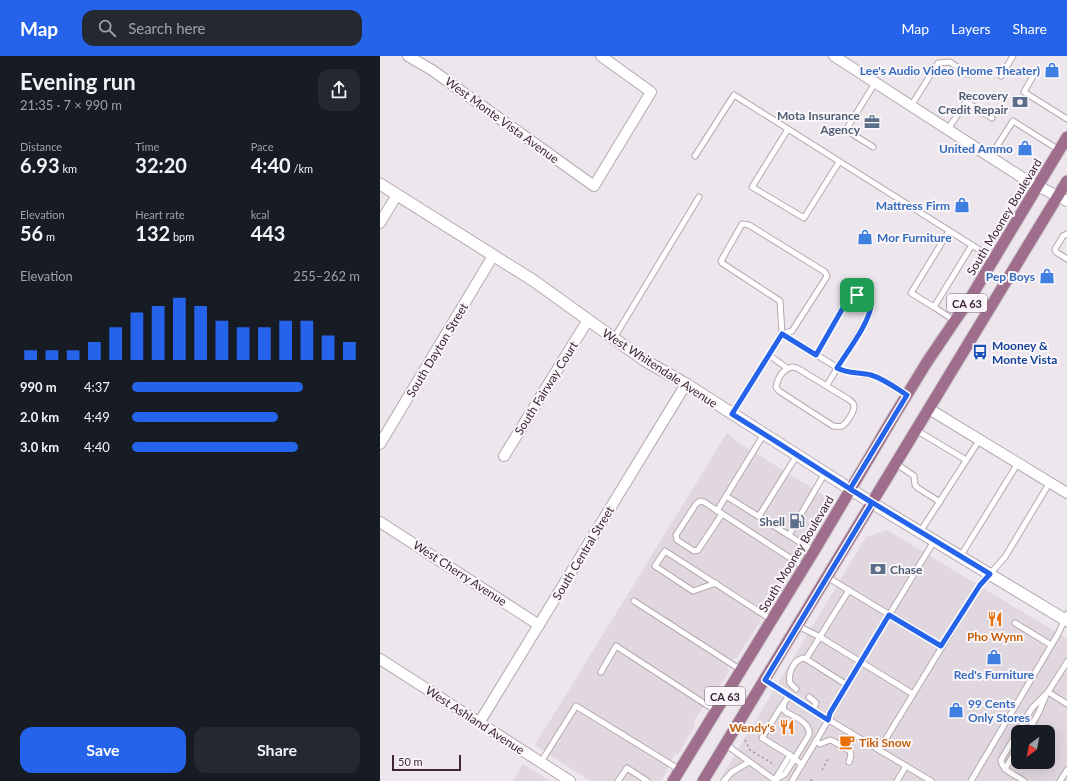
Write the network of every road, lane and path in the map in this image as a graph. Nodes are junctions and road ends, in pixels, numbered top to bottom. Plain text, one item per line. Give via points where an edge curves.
1 (408, 56) edge
2 (601, 56) edge
3 (1013, 56) edge
4 (840, 58) edge
5 (1035, 73) dead end
6 (968, 74) dead end
7 (1001, 76) dead end
8 (876, 83) junction
9 (911, 106) junction
10 (992, 118) dead end
11 (1067, 118) edge
12 (788, 129) junction
13 (948, 129) junction
14 (1067, 137) edge
15 (873, 147) dead end
16 (1059, 150) junction
17 (695, 156) dead end
18 (990, 157) junction
19 (839, 162) junction
20 (1067, 181) edge
21 (380, 184) edge
22 (1038, 186) junction
23 (397, 195) junction
24 (699, 196) dead end
25 (1062, 199) edge
26 (380, 223) edge
27 (949, 231) junction
28 (1067, 234) edge
29 (972, 245) junction
30 (493, 256) junction
31 (994, 259) junction
32 (1067, 259) edge
33 (934, 307) junction
34 (588, 320) junction
35 (955, 320) junction
36 (782, 334) junction
37 (613, 339) junction
38 (769, 355) junction
39 (816, 355) junction
40 (787, 368) junction
41 (837, 368) junction
42 (686, 384) junction
43 (827, 385) junction
44 (907, 395) junction
45 (929, 409) junction
46 (732, 414) junction
47 (916, 430) junction
48 (764, 434) junction
49 (980, 439) junction
50 (380, 444) edge
51 (797, 455) junction
52 (504, 456) dead end
53 (966, 460) junction
54 (895, 463) junction
55 (1018, 463) junction
56 (825, 473) junction
57 (1050, 482) junction
58 (850, 489) junction
59 (1067, 493) edge
60 (726, 496) junction
61 (940, 502) junction
62 (872, 503) junction
63 (717, 511) junction
64 (722, 514) junction
65 (801, 514) dead end
66 (759, 516) junction
67 (380, 522) edge
68 (793, 528) dead end
69 (920, 532) junction
70 (789, 535) junction
71 (934, 541) junction
72 (814, 551) junction
73 (960, 557) junction
74 (804, 567) junction
75 (990, 574) junction
76 (827, 577) junction
77 (716, 584) junction
78 (849, 590) junction
79 (634, 601) dead end
80 (889, 615) junction
81 (1066, 618) edge
82 (772, 620) junction
83 (1015, 623) dead end
84 (539, 625) junction
85 (798, 626) junction
86 (820, 637) junction
87 (941, 646) junction
88 (1051, 646) junction
89 (380, 659) edge
90 (806, 659) junction
91 (860, 662) junction
92 (1067, 662) edge
93 (741, 670) junction
94 (600, 672) dead end
95 (765, 680) junction
96 (847, 685) junction
97 (796, 689) dead end
98 (1048, 692) junction
99 (913, 694) junction
100 (789, 696) junction
101 (809, 697) dead end
102 (784, 704) junction
103 (1067, 704) edge
104 (813, 710) junction
105 (716, 711) junction
106 (828, 720) junction
107 (479, 723) junction
108 (1032, 725) edge
109 (745, 740) dead end
110 (818, 742) junction
111 (726, 744) junction
112 (879, 750) junction
113 (792, 757) junction
114 (829, 757) dead end
115 (541, 762) junction
116 (749, 762) junction
117 (849, 762) dead end
118 (1011, 762) edge
119 (801, 764) junction
120 (775, 765) dead end
121 (906, 766) junction
122 (680, 770) junction
123 (822, 770) dead end
124 (1007, 770) junction
125 (1067, 770) edge
126 (570, 781) edge
127 (618, 781) edge
128 (647, 781) edge
129 (673, 781) edge
130 (703, 781) edge
131 (724, 781) edge
132 (775, 781) edge
133 (792, 781) edge
134 (897, 781) edge
135 (931, 781) edge
136 (971, 781) edge
137 (1024, 781) edge
138 (1060, 781) edge

1 - 2 street, West Monte Vista Avenue via 432,70 594,186 651,92
3 - 7 lane
4 - 8 street
5 - 11 lane via 1024,92
6 - 9 lane via 950,62 938,63
8 - 9 street
8 - 15 lane via 846,130
9 - 13 street
10 - 13 lane via 966,102
12 - 17 lane via 734,95
12 - 19 lane
12 - 19 lane via 752,187 804,218
13 - 18 street
14 - 16 main road, South Mooney Boulevard / CA 63
16 - 18 lane via 1013,121
16 - 22 main road, South Mooney Boulevard / CA 63
18 - 22 street
19 - 27 lane
20 - 25 main road, CA 63
21 - 23 street, West Whitendale Avenue
22 - 25 street
22 - 31 main road, South Mooney Boulevard / CA 63
23 - 26 street
23 - 30 street, West Whitendale Avenue
24 - 37 lane
25 - 45 main road, CA 63
27 - 29 lane
27 - 33 lane via 911,293
28 - 32 lane via 1055,249
29 - 31 lane
29 - 33 lane
30 - 34 street, West Whitendale Avenue via 534,281
30 - 50 street, South Dayton Street
31 - 35 main road, South Mooney Boulevard / CA 63
33 - 35 lane
34 - 37 street, West Whitendale Avenue
34 - 52 street, South Fairway Court
35 - 44 main road, South Mooney Boulevard / CA 63
36 - 36 lane via 792,331 826,276 825,272 749,225 742,224 721,261 780,301
36 - 38 lane
36 - 39 lane
37 - 42 street, West Whitendale Avenue
38 - 40 lane
38 - 46 lane
39 - 41 lane
39 - 41 lane via 848,299 852,295 863,297 871,305 871,311
40 - 43 lane via 797,368
40 - 43 lane via 777,382 779,392 833,426 844,425 854,406
41 - 43 lane
41 - 44 lane via 877,377
42 - 46 street, West Whitendale Avenue
42 - 84 street, South Central Street
44 - 58 main road, South Mooney Boulevard / CA 63
45 - 47 main road, CA 63
45 - 49 street
46 - 48 street, West Whitendale Avenue
47 - 53 lane
47 - 54 main road, CA 63
48 - 51 street, West Whitendale Avenue
48 - 60 lane
49 - 53 lane
49 - 55 street
51 - 56 street, West Whitendale Avenue
51 - 66 lane
53 - 61 lane
54 - 61 lane via 914,476 918,488
54 - 62 main road, CA 63
55 - 57 street
55 - 73 lane
56 - 58 street, West Whitendale Avenue
56 - 65 lane
57 - 59 street
57 - 75 lane via 1005,557
58 - 62 street, West Whitendale Avenue
58 - 72 main road, South Mooney Boulevard / CA 63
60 - 63 lane
60 - 66 lane
61 - 69 lane
62 - 69 street, West Whitendale Avenue
62 - 76 main road, CA 63
63 - 64 lane
63 - 64 lane via 704,502 698,502 676,535 677,540 694,551 698,550
64 - 74 lane
66 - 70 lane
67 - 84 street, West Cherry Avenue
68 - 70 lane
69 - 71 street, West Whitendale Avenue
70 - 72 lane
71 - 73 street, West Whitendale Avenue
71 - 80 lane
72 - 74 main road, South Mooney Boulevard / CA 63
73 - 75 street, West Whitendale Avenue
74 - 82 main road, South Mooney Boulevard / CA 63
75 - 81 street, West Whitendale Avenue
75 - 87 lane via 980,585
76 - 78 lane
76 - 85 main road, CA 63
77 - 77 lane via 665,551 655,566 693,591
77 - 82 lane
78 - 80 lane
78 - 86 lane
79 - 93 lane
80 - 87 lane
80 - 91 lane
81 - 88 lane
82 - 93 main road, South Mooney Boulevard / CA 63
83 - 88 lane
84 - 107 street, South Central Street
85 - 86 lane
85 - 95 main road, CA 63
86 - 90 lane
86 - 91 lane
87 - 99 lane
88 - 136 lane
89 - 107 street, West Ashland Avenue
90 - 96 lane
90 - 97 lane via 796,661 790,672 790,683
91 - 96 lane
91 - 99 lane
92 - 98 lane
93 - 105 main road, South Mooney Boulevard / CA 63
94 - 105 lane via 616,646
95 - 100 lane
95 - 111 main road, CA 63
96 - 106 lane
98 - 103 lane
98 - 108 lane
98 - 124 lane via 1032,708 1001,760
99 - 112 lane
100 - 102 lane
100 - 104 lane
101 - 104 lane via 816,704
102 - 113 lane via 786,712 808,725 810,730
102 - 113 lane via 762,738
104 - 106 lane
105 - 122 main road, South Mooney Boulevard / CA 63
106 - 110 lane
106 - 112 lane
107 - 115 street, West Ashland Avenue
109 - 120 path via 750,750
110 - 117 lane via 830,740 850,751
110 - 119 lane
111 - 116 lane
111 - 130 main road, CA 63
112 - 121 lane
113 - 119 lane
113 - 132 lane via 785,774
114 - 123 path
115 - 122 lane via 576,706
115 - 126 street, West Ashland Avenue
116 - 131 lane via 732,772
116 - 132 lane
118 - 124 lane
119 - 133 lane
121 - 134 lane
121 - 135 lane
122 - 129 main road, South Mooney Boulevard / CA 63
124 - 137 lane
125 - 138 lane
127 - 128 lane via 627,768

